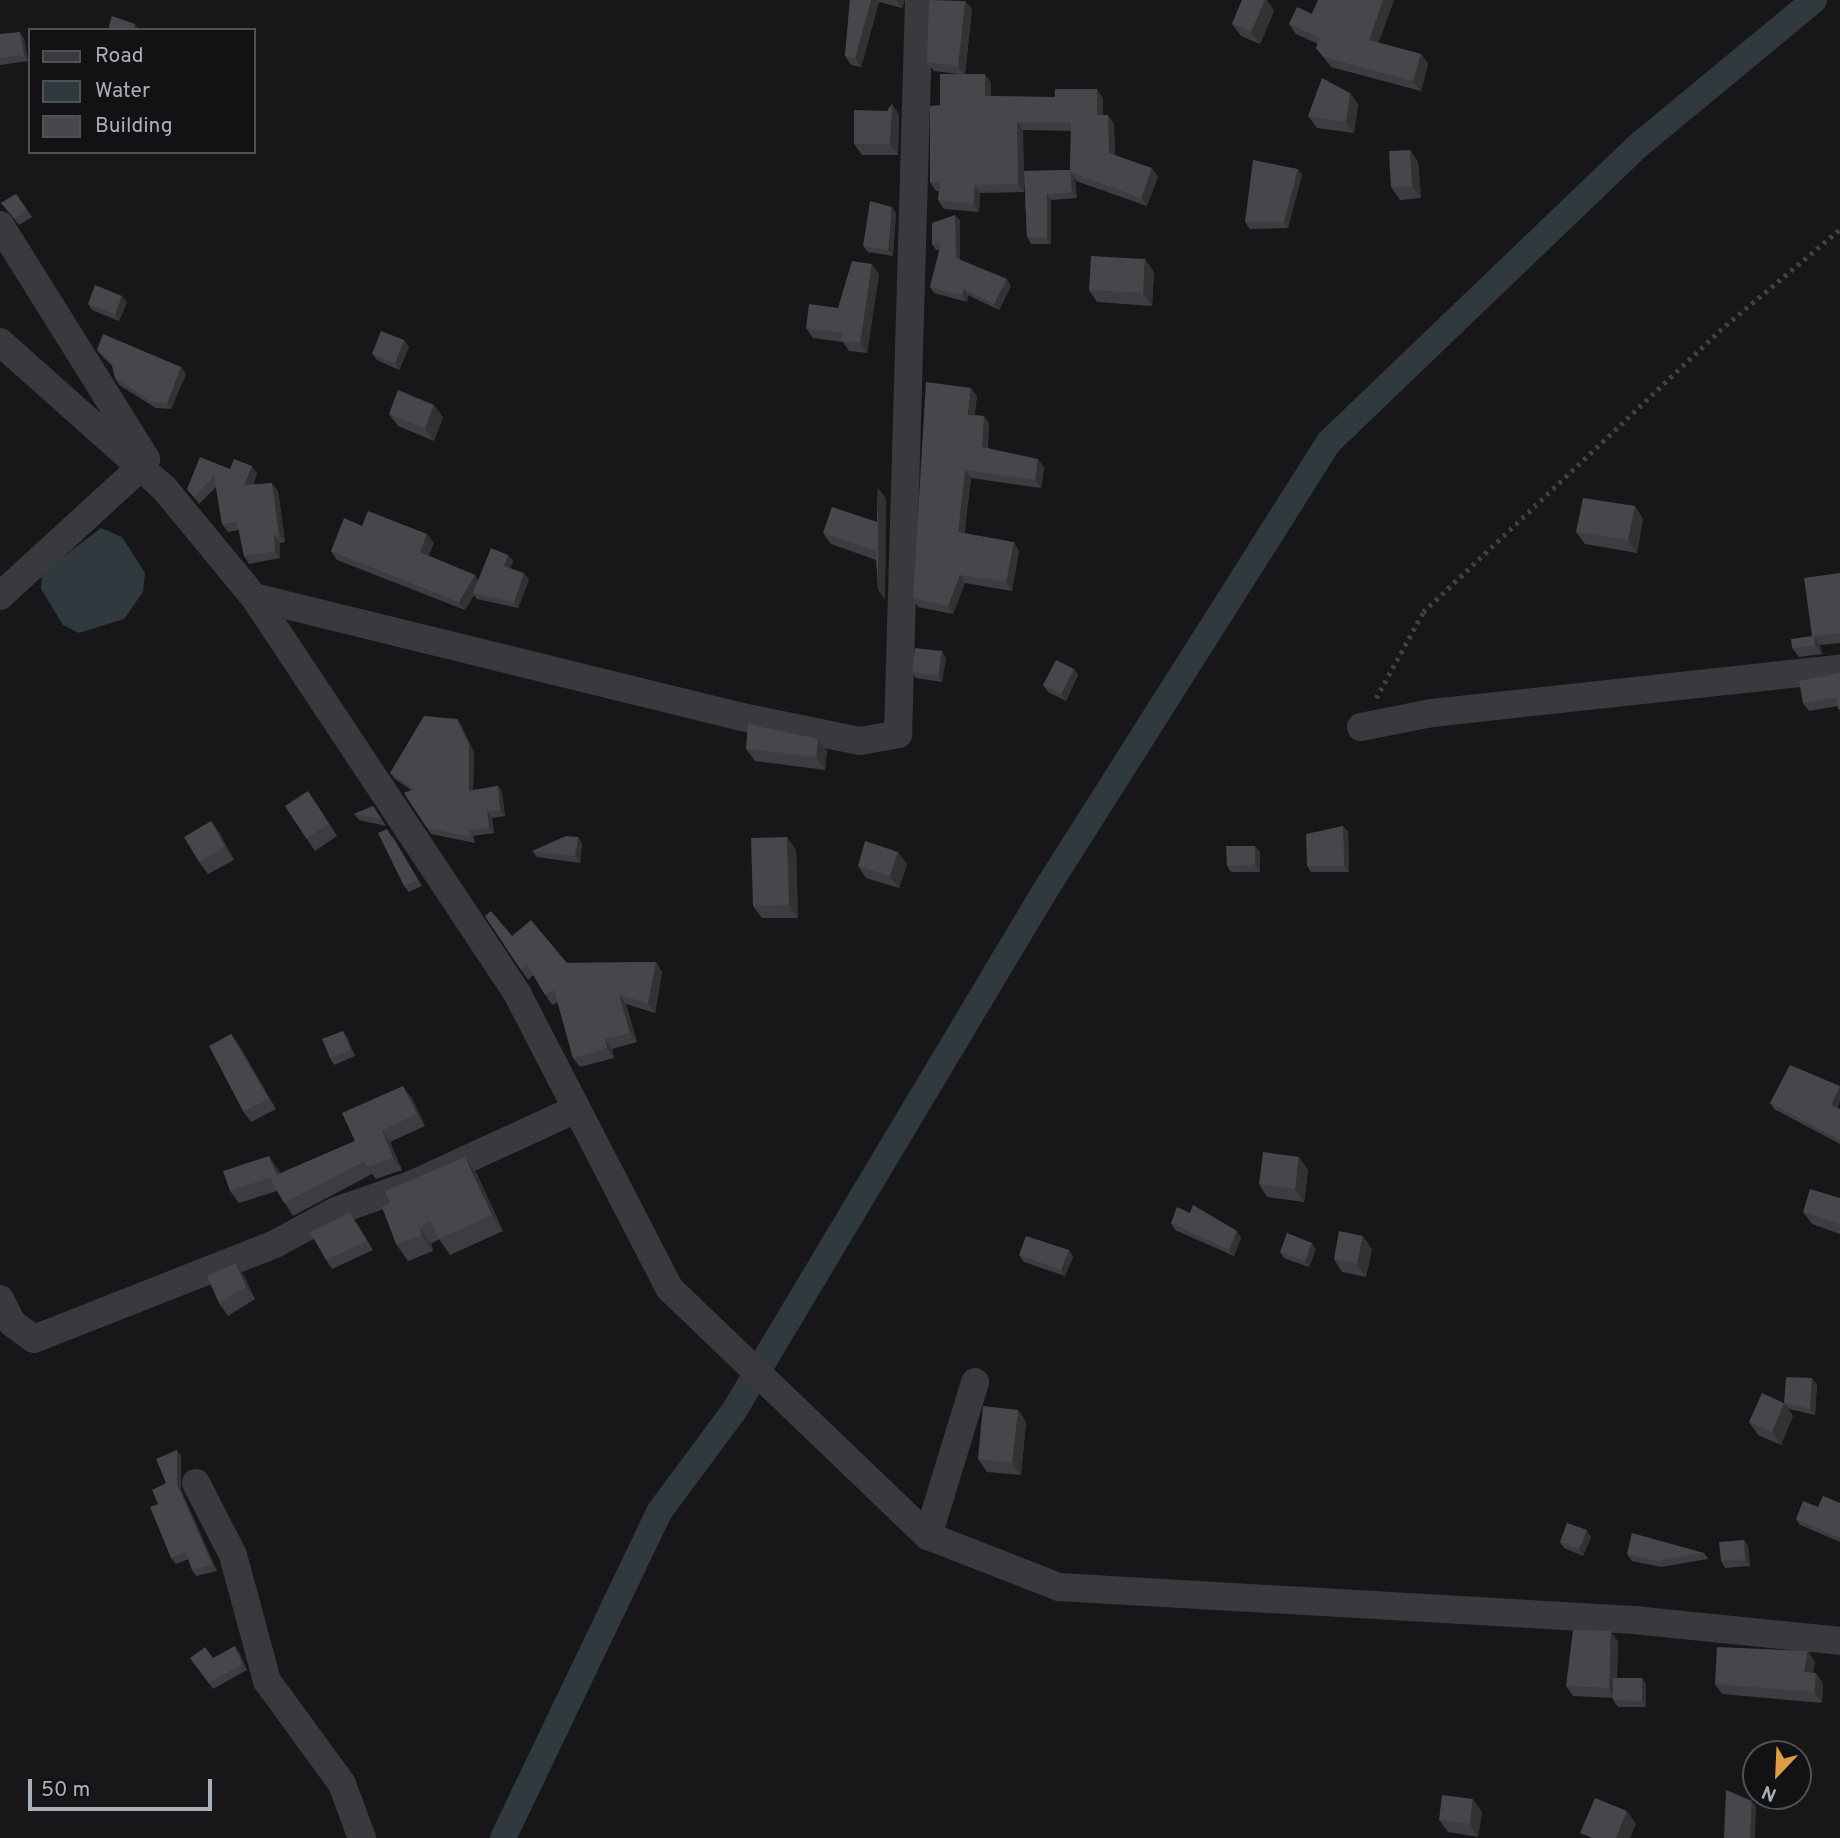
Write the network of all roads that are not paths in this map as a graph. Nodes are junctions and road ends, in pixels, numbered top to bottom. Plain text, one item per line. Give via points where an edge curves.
1 (919, 0) edge
2 (0, 225) edge
3 (0, 342) edge
4 (141, 467) junction
5 (164, 488) junction
6 (0, 596) edge
7 (254, 597) junction
8 (1840, 669) edge
9 (1361, 727) road end
10 (574, 1110) junction
11 (0, 1299) edge
12 (975, 1382) dead end
13 (197, 1483) dead end
14 (928, 1536) junction
15 (1840, 1641) edge
16 (362, 1838) edge

1 - 7 street via 898,734 860,741 742,717
2 - 5 street
3 - 4 street
4 - 5 street
4 - 6 street
5 - 7 street
7 - 10 street via 518,995
8 - 9 street via 1432,713
10 - 11 street via 413,1185 336,1211 275,1244 34,1339 12,1323
10 - 14 street via 669,1288 859,1475
12 - 14 street
13 - 16 street via 233,1555 267,1681 342,1784
14 - 15 street via 1059,1587 1634,1620

